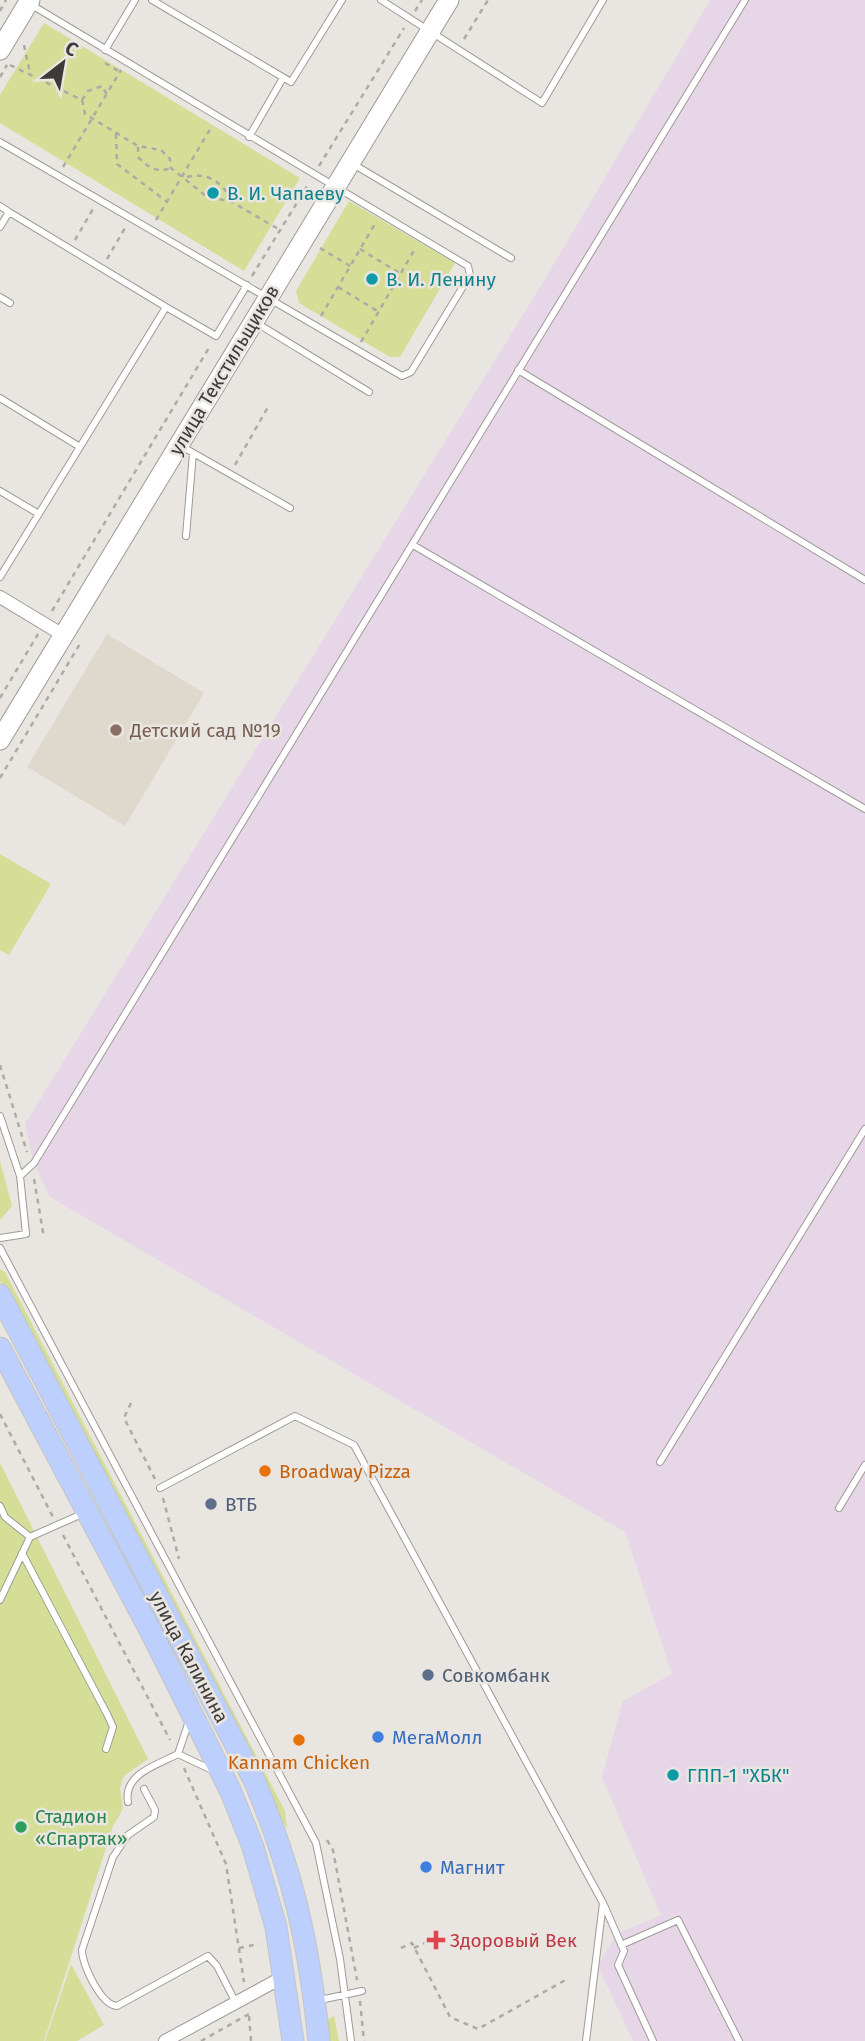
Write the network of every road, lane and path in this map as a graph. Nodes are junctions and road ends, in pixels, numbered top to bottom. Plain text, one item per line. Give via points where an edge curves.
1 (6, 0) edge
2 (135, 0) edge
3 (152, 0) edge
4 (342, 0) edge
5 (381, 0) edge
6 (422, 0) edge
7 (449, 0) edge
8 (488, 0) edge
9 (603, 0) edge
10 (745, 0) edge
11 (27, 1) edge
12 (1, 6) edge
13 (0, 11) edge
14 (411, 18) junction
15 (429, 31) junction
16 (23, 38) dead end
17 (459, 48) junction
18 (105, 50) junction
19 (4, 57) edge
20 (126, 62) junction
21 (31, 75) junction
22 (283, 78) junction
23 (107, 95) junction
24 (82, 100) junction
25 (217, 117) junction
26 (92, 120) junction
27 (116, 134) junction
28 (250, 137) junction
29 (0, 142) edge
30 (138, 146) junction
31 (350, 162) junction
32 (171, 168) junction
33 (182, 174) junction
34 (314, 175) junction
35 (58, 176) junction
36 (187, 177) junction
37 (335, 187) junction
38 (99, 200) junction
39 (166, 202) junction
40 (232, 202) junction
41 (0, 206) edge
42 (9, 212) junction
43 (380, 214) junction
44 (131, 218) junction
45 (0, 227) edge
46 (151, 230) junction
47 (280, 230) junction
48 (421, 238) junction
49 (317, 246) dead end
50 (70, 248) junction
51 (360, 249) junction
52 (511, 258) dead end
53 (350, 266) junction
54 (101, 267) junction
55 (401, 274) junction
56 (247, 285) junction
57 (338, 287) junction
58 (0, 297) edge
59 (268, 298) junction
60 (10, 303) dead end
61 (166, 307) junction
62 (379, 312) junction
63 (254, 321) junction
64 (315, 325) junction
65 (216, 336) junction
66 (357, 349) junction
67 (518, 370) junction
68 (369, 392) dead end
69 (0, 398) edge
70 (268, 407) dead end
71 (80, 447) junction
72 (186, 449) junction
73 (229, 474) junction
74 (0, 491) edge
75 (290, 508) dead end
76 (38, 514) junction
77 (186, 536) dead end
78 (413, 545) junction
79 (0, 577) edge
80 (865, 580) edge
81 (0, 597) edge
82 (44, 624) junction
83 (64, 635) junction
84 (0, 698) edge
85 (0, 740) edge
86 (865, 809) edge
87 (0, 1065) edge
88 (0, 1115) edge
89 (865, 1129) edge
90 (31, 1166) junction
91 (20, 1176) junction
92 (0, 1238) edge
93 (44, 1238) dead end
94 (0, 1248) edge
95 (0, 1294) edge
96 (0, 1348) edge
97 (131, 1403) dead end
98 (0, 1414) edge
99 (145, 1458) dead end
100 (660, 1462) dead end
101 (865, 1465) edge
102 (160, 1488) dead end
103 (0, 1506) edge
104 (839, 1508) dead end
105 (87, 1511) junction
106 (54, 1519) dead end
107 (62, 1533) dead end
108 (30, 1537) junction
109 (22, 1553) junction
110 (0, 1600) edge
111 (192, 1713) junction
112 (173, 1745) dead end
113 (106, 1749) dead end
114 (178, 1754) junction
115 (181, 1763) dead end
116 (224, 1776) junction
117 (144, 1789) dead end
118 (128, 1802) dead end
119 (603, 1903) junction
120 (427, 1942) dead end
121 (259, 1944) dead end
122 (621, 1945) junction
123 (239, 1948) junction
124 (401, 1948) dead end
125 (414, 1948) junction
126 (285, 1976) junction
127 (569, 1978) dead end
128 (244, 1984) dead end
129 (362, 1991) dead end
130 (345, 1995) junction
131 (241, 2001) junction
132 (315, 2001) junction
133 (249, 2014) junction
134 (164, 2041) edge
135 (201, 2041) edge
136 (251, 2041) edge
137 (293, 2041) edge
138 (319, 2041) edge
139 (351, 2041) edge
140 (586, 2041) edge
141 (653, 2041) edge
142 (739, 2041) edge

1 - 12 path
2 - 18 lane
3 - 22 lane
4 - 22 lane via 290,82
5 - 14 lane
6 - 14 path
7 - 15 street, улица Текстильщиков
8 - 17 path
9 - 17 lane via 542,103
10 - 67 lane
11 - 18 lane
11 - 19 street
12 - 13 path
14 - 15 lane
14 - 34 path
15 - 17 lane
15 - 31 street, улица Текстильщиков
16 - 21 path
18 - 20 lane
19 - 21 path
20 - 23 path
20 - 25 lane
21 - 24 path
22 - 28 lane
23 - 24 path via 102,86 88,91
23 - 26 path
24 - 26 path via 85,114
25 - 28 lane
25 - 33 path
26 - 27 path
26 - 35 path
27 - 30 path
27 - 39 path via 117,164
28 - 34 lane
29 - 35 lane
30 - 32 path via 160,150 170,159
30 - 32 path via 138,158 150,169
31 - 37 street, улица Текстильщиков
31 - 52 lane
32 - 33 path
33 - 36 path
33 - 39 path
34 - 37 lane
34 - 47 path
35 - 38 lane
36 - 40 path via 206,196
36 - 40 path via 218,182
37 - 43 lane
37 - 59 street, улица Текстильщиков
38 - 44 lane
38 - 50 path
39 - 46 path
40 - 47 path
41 - 42 lane
42 - 45 lane
42 - 50 lane
43 - 48 lane
43 - 51 path
44 - 46 lane
44 - 54 path
46 - 56 lane
47 - 56 path
48 - 55 path
48 - 66 lane via 468,266 470,275 411,372 402,376
49 - 53 path
50 - 54 lane
51 - 53 path
51 - 55 path
53 - 57 path
54 - 61 lane
55 - 62 path
56 - 59 lane
56 - 65 lane
57 - 62 path
57 - 64 path
58 - 60 lane
59 - 63 street, улица Текстильщиков
59 - 64 lane
61 - 65 lane
61 - 71 lane
62 - 66 path
63 - 68 lane
63 - 72 street, улица Текстильщиков
64 - 66 lane
65 - 82 path
67 - 78 lane
67 - 80 lane
69 - 71 lane
70 - 73 path
71 - 76 lane
72 - 73 lane
72 - 77 lane
72 - 83 street, улица Текстильщиков
73 - 75 lane
74 - 76 lane
76 - 79 lane
78 - 86 lane
78 - 90 lane
81 - 82 street
82 - 83 street
82 - 84 path
83 - 85 street, улица Текстильщиков
87 - 90 path
88 - 91 lane
89 - 100 lane
90 - 91 lane
90 - 93 path
91 - 92 lane via 26,1234
94 - 130 lane via 316,1843
95 - 132 main road, улица Калинина via 254,1780 293,1882
96 - 105 main road, улица Калинина
97 - 99 path via 124,1418
98 - 106 path
101 - 104 lane
102 - 119 lane via 295,1416 354,1446
103 - 108 lane via 5,1517
105 - 108 lane
105 - 111 main road, улица Калинина
107 - 112 path
108 - 109 lane
109 - 110 lane
109 - 113 lane via 113,1727
111 - 114 lane
111 - 116 main road, улица Калинина
114 - 116 lane
114 - 118 lane via 132,1779
115 - 123 path via 224,1858
116 - 126 main road, улица Калинина via 267,1891
117 - 131 lane via 155,1817 128,1835 111,1861 82,1950 84,1962 106,2002 115,2007 208,1956
119 - 122 lane
119 - 140 lane
120 - 125 path
121 - 123 path
122 - 141 lane via 624,1951 618,1965
122 - 142 lane via 678,1920
123 - 128 path
124 - 125 path via 412,1943
125 - 127 path via 450,2017 478,2029
126 - 131 street
126 - 137 main road, улица Калинина
129 - 130 lane
130 - 132 lane
130 - 139 lane
131 - 133 path
131 - 134 street
132 - 138 main road, улица Калинина
133 - 135 path
133 - 136 path

